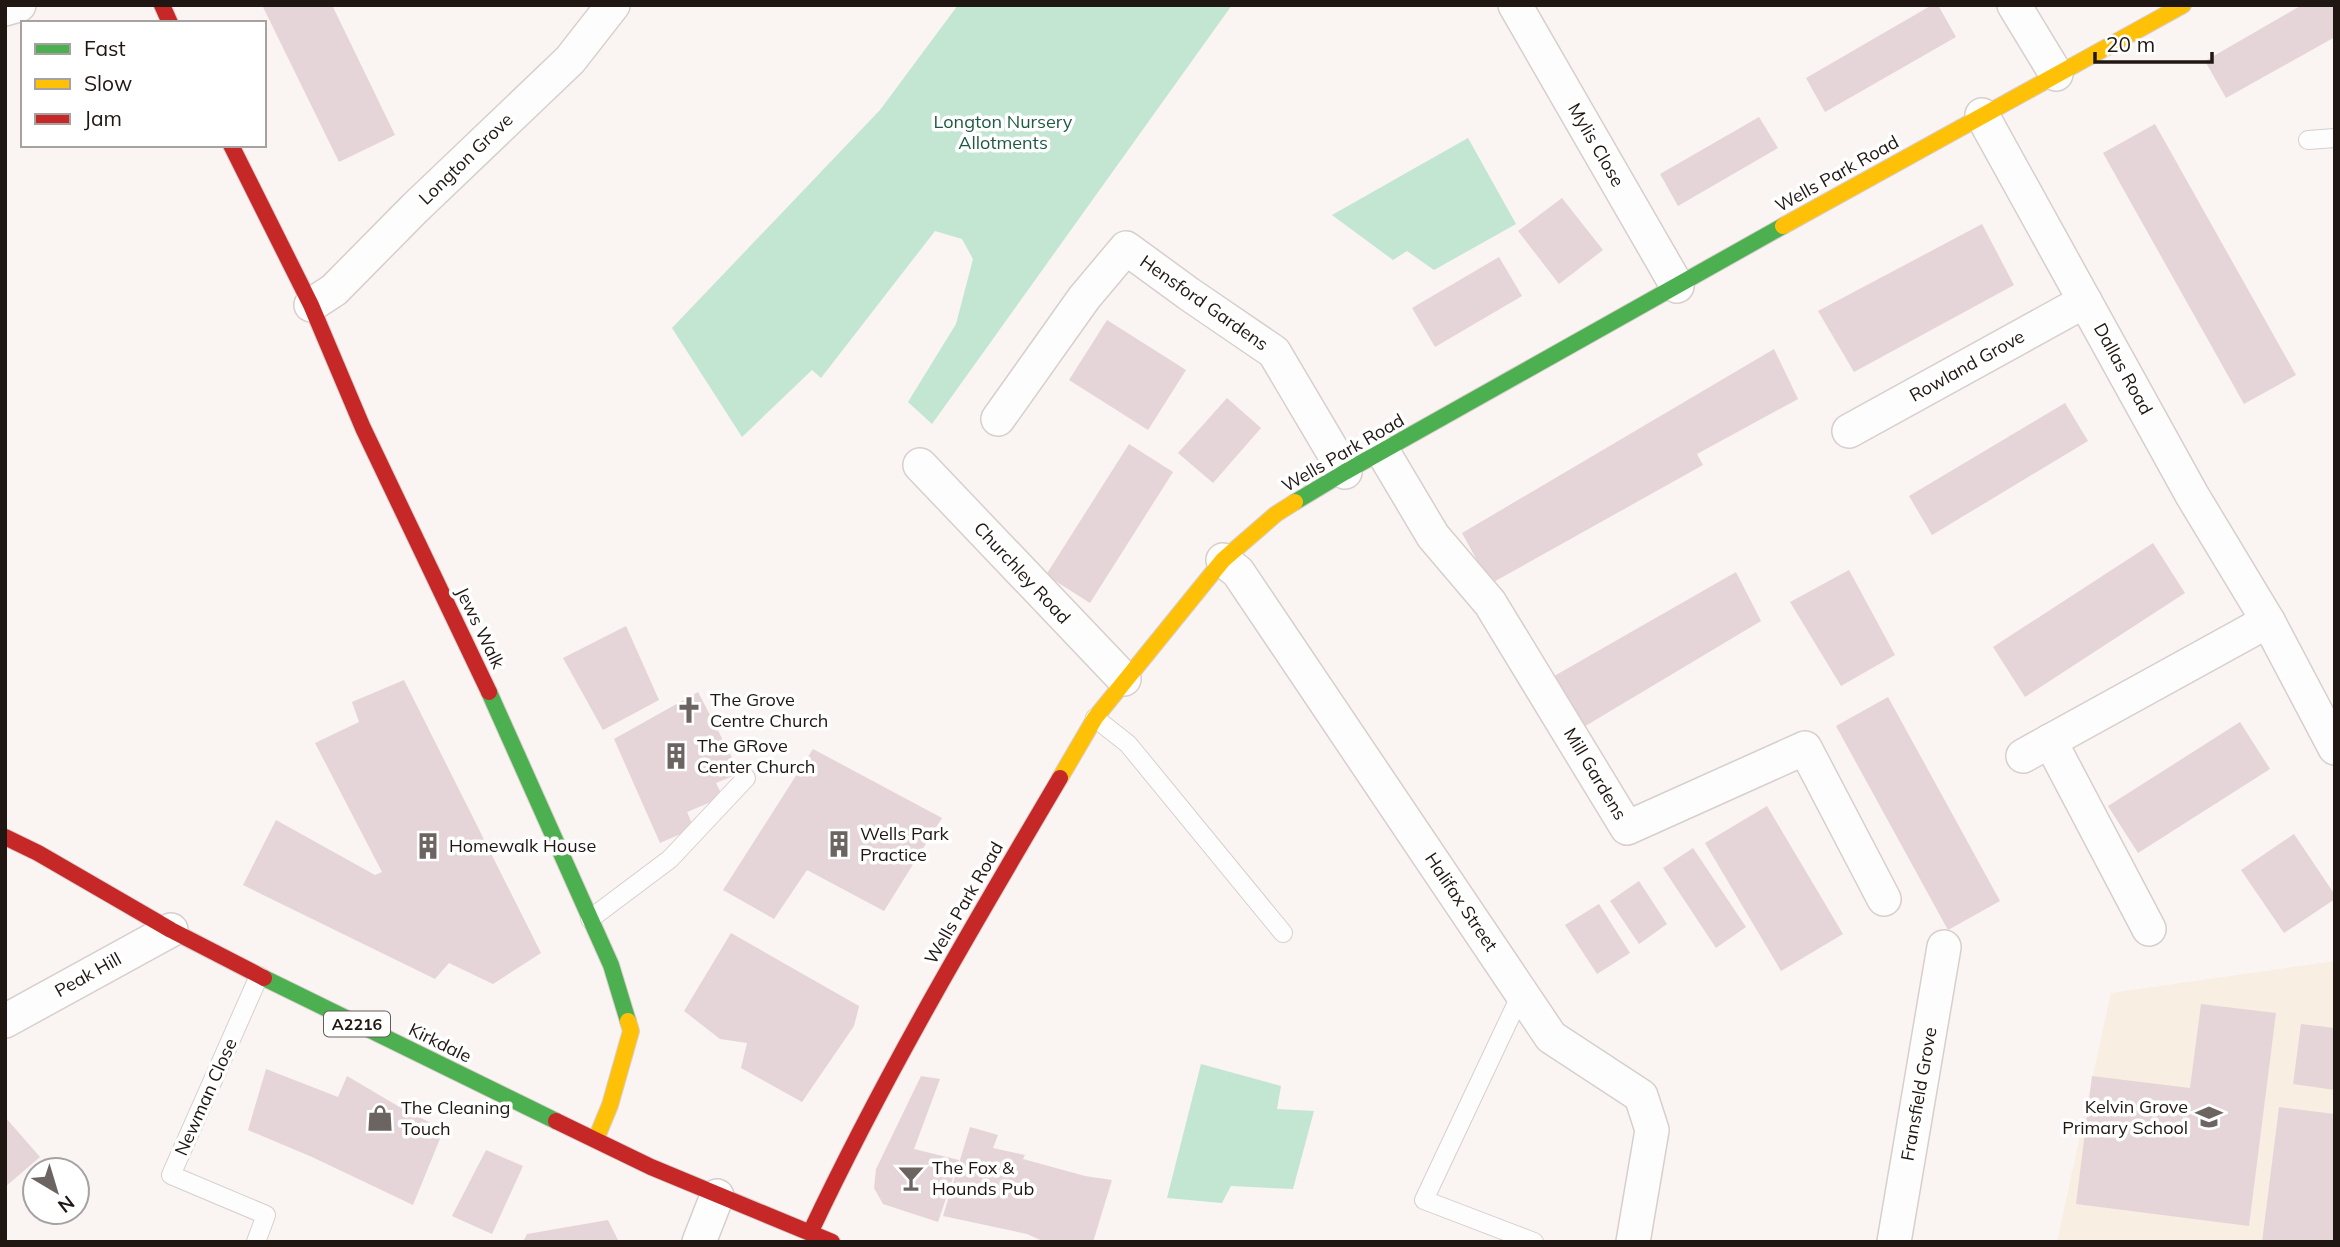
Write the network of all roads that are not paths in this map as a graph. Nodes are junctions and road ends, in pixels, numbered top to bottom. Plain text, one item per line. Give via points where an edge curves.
1 (19, 5) edge
2 (162, 5) edge
3 (612, 5) edge
4 (1515, 5) edge
5 (2014, 5) edge
6 (2183, 5) edge
7 (5, 9) edge
8 (169, 21) edge
9 (2056, 74) junction
10 (1982, 115) junction
11 (2335, 138) edge
12 (2308, 140) dead end
13 (232, 147) edge
14 (1677, 286) junction
15 (2085, 301) junction
16 (311, 305) junction
17 (998, 419) dead end
18 (1849, 431) dead end
19 (1383, 452) junction
20 (920, 465) dead end
21 (1345, 472) junction
22 (1223, 560) junction
23 (2268, 621) junction
24 (1124, 679) junction
25 (1095, 718) junction
26 (2335, 748) edge
27 (746, 778) dead end
28 (5, 837) edge
29 (1884, 899) dead end
30 (590, 919) junction
31 (2149, 929) dead end
32 (171, 930) junction
33 (1283, 933) dead end
34 (1944, 947) dead end
35 (259, 976) junction
36 (1522, 992) junction
37 (5, 1021) edge
38 (596, 1139) junction
39 (717, 1196) junction
40 (810, 1233) junction
41 (256, 1242) edge
42 (699, 1242) edge
43 (832, 1242) edge
44 (1534, 1242) edge
45 (1633, 1242) edge
46 (1894, 1242) edge

1 - 7 street
2 - 8 street
3 - 16 street, Longton Grove via 570,60 334,290
4 - 14 street, Mylis Close
5 - 9 street
6 - 9 street, Wells Park Road
9 - 10 street, Wells Park Road
10 - 14 street, Wells Park Road
10 - 15 street, Dallas Road
11 - 12 lane
13 - 16 street, Jews Walk
14 - 19 street, Wells Park Road
15 - 18 street, Rowland Grove
15 - 23 street, Dallas Road
16 - 30 street, Jews Walk via 363,428 497,708
17 - 21 street, Hensford Gardens via 1084,298 1126,248 1275,352
19 - 21 street, Wells Park Road
19 - 29 street, Mill Gardens via 1433,536 1490,603 1627,828 1805,748
20 - 24 street, Churchley Road
21 - 22 street, Wells Park Road via 1276,514
22 - 24 street, Wells Park Road
22 - 36 street, Halifax Street via 1238,572
23 - 26 street, Dallas Road
23 - 31 street via 2036,748
24 - 25 street, Wells Park Road
25 - 33 lane via 1128,744
25 - 40 street, Wells Park Road via 930,999
27 - 30 lane via 670,859
28 - 32 street, Kirkdale / A2216
30 - 38 street, Jews Walk via 611,965 631,1031
32 - 35 street, Kirkdale / A2216
32 - 37 street, Peak Hill
34 - 46 street, Fransfield Grove
35 - 38 street, Kirkdale / A2216
35 - 41 lane, Newman Close via 171,1175 266,1215
36 - 44 lane via 1424,1200
36 - 45 street, Halifax Street via 1551,1037 1641,1096 1652,1130
38 - 39 street, Kirkdale / A2216
39 - 40 street, Kirkdale / A2216
39 - 42 street
40 - 43 street, Kirkdale / A2216

